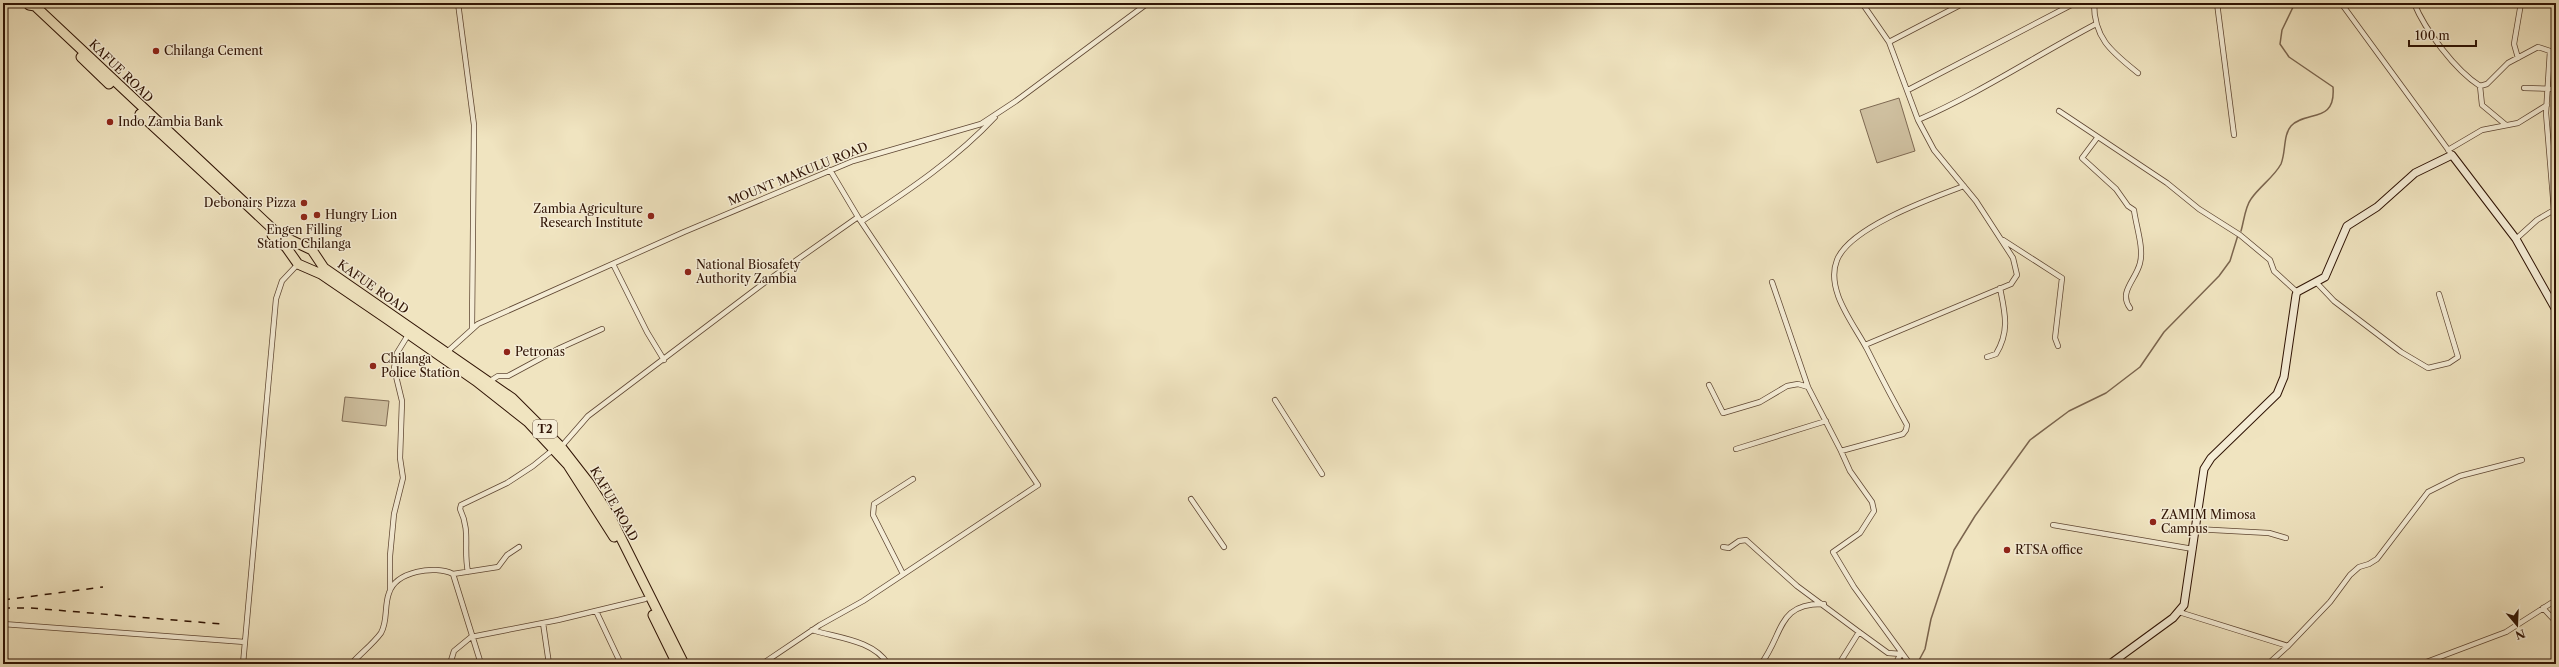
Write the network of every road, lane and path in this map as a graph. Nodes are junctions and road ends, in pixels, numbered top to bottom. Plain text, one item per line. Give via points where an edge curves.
1 (458, 3) edge
2 (1148, 3) edge
3 (1862, 3) edge
4 (1964, 3) edge
5 (2076, 3) edge
6 (2094, 3) edge
7 (2217, 3) edge
8 (2341, 3) edge
9 (2414, 3) edge
10 (2522, 3) edge
11 (28, 4) edge
12 (2096, 24) junction
13 (1889, 42) junction
14 (2550, 51) junction
15 (2556, 53) edge
16 (2518, 58) junction
17 (2138, 73) dead end
18 (2480, 86) junction
19 (2524, 88) dead end
20 (2548, 88) junction
21 (2556, 89) edge
22 (1908, 90) junction
23 (2547, 105) junction
24 (2058, 111) dead end
25 (999, 113) junction
26 (1918, 120) junction
27 (2506, 125) junction
28 (2234, 136) dead end
29 (2097, 138) junction
30 (2450, 152) junction
31 (830, 170) junction
32 (2554, 176) edge
33 (1964, 186) junction
34 (2555, 213) edge
35 (858, 217) junction
36 (862, 222) junction
37 (2002, 239) junction
38 (2516, 239) junction
39 (306, 247) junction
40 (315, 256) junction
41 (299, 263) junction
42 (613, 264) junction
43 (1772, 282) dead end
44 (2316, 282) junction
45 (2000, 288) junction
46 (2297, 292) junction
47 (2439, 294) dead end
48 (2130, 308) dead end
49 (2556, 310) edge
50 (472, 328) junction
51 (602, 329) dead end
52 (408, 335) junction
53 (1865, 344) junction
54 (2058, 346) dead end
55 (447, 352) junction
56 (1987, 357) dead end
57 (664, 360) junction
58 (490, 381) junction
59 (1709, 385) dead end
60 (1808, 387) junction
61 (1275, 400) dead end
62 (1826, 421) junction
63 (557, 448) junction
64 (1736, 450) dead end
65 (1841, 451) junction
66 (2522, 460) dead end
67 (1322, 474) dead end
68 (913, 479) dead end
69 (1191, 499) dead end
70 (2053, 525) dead end
71 (2195, 529) junction
72 (2286, 538) dead end
73 (519, 547) dead end
74 (1224, 547) dead end
75 (1723, 547) dead end
76 (2193, 549) junction
77 (468, 572) junction
78 (453, 574) junction
79 (902, 574) junction
80 (390, 590) junction
81 (645, 599) junction
82 (2556, 600) edge
83 (1824, 604) junction
84 (2543, 608) junction
85 (596, 611) junction
86 (2179, 612) junction
87 (543, 622) junction
88 (2556, 622) edge
89 (3, 624) edge
90 (812, 630) junction
91 (1859, 632) junction
92 (471, 637) junction
93 (245, 642) junction
94 (2288, 646) junction
95 (1901, 654) junction
96 (243, 664) edge
97 (351, 664) edge
98 (450, 664) edge
99 (481, 664) edge
100 (549, 664) edge
101 (621, 664) edge
102 (676, 664) edge
103 (684, 664) edge
104 (762, 664) edge
105 (888, 664) edge
106 (1761, 664) edge
107 (1839, 664) edge
108 (1895, 664) edge
109 (1910, 664) edge
110 (2110, 664) edge
111 (2268, 664) edge
112 (2421, 664) edge

1 - 50 street via 474,125
2 - 25 street, MOUNT MAKULU ROAD
3 - 13 street
4 - 13 street
5 - 22 street
6 - 12 street
7 - 28 street
8 - 30 street
9 - 18 street via 2423,22 2447,54
10 - 16 street via 2514,44
11 - 39 highway, KAFUE ROAD / T2 via 35,6 278,234
11 - 41 highway, KAFUE ROAD / T2 via 156,131
12 - 17 street via 2110,50
12 - 26 street via 1979,91
13 - 22 street
14 - 15 street
14 - 16 street via 2540,46
14 - 20 street
16 - 18 street via 2508,63 2487,84
18 - 27 street via 2482,105
19 - 20 street
20 - 21 street
20 - 23 street
22 - 26 street
23 - 27 street via 2518,123
23 - 32 street
24 - 29 street
25 - 31 street, MOUNT MAKULU ROAD via 970,128 901,146
25 - 36 street via 958,152
26 - 33 street via 1934,150
27 - 30 street via 2477,132
29 - 46 street via 2167,183 2200,209 2240,235 2270,260 2274,271
29 - 48 street via 2082,158 2116,189 2134,210 2141,257 2136,277 2124,295 2124,301
30 - 38 street
30 - 44 street via 2415,173 2378,207 2347,226 2330,271
31 - 35 street
31 - 42 street, MOUNT MAKULU ROAD
32 - 34 street
33 - 37 street
33 - 53 street via 1891,217 1861,235 1842,252 1836,267 1837,290 1854,329
34 - 38 street via 2537,220
35 - 36 street
35 - 57 street via 764,283
36 - 79 street via 1038,484 1033,490
37 - 45 street via 2018,271 2016,279
37 - 54 street via 2061,275 2063,286 2055,338
38 - 49 street
39 - 40 highway via 312,250
39 - 41 highway via 299,249
40 - 41 highway via 312,264
40 - 55 highway, KAFUE ROAD / T2 via 324,268
41 - 52 highway, KAFUE ROAD / T2 via 321,274
41 - 93 street via 282,281 276,299
42 - 50 street, MOUNT MAKULU ROAD
42 - 57 street
43 - 60 street
44 - 46 street
44 - 47 street via 2334,301 2401,352 2428,368 2449,363 2458,357
45 - 53 street
45 - 56 street via 2007,322 2005,335 1996,354
46 - 71 street via 2281,386 2272,400 2211,458 2204,469
50 - 55 street, MOUNT MAKULU ROAD
51 - 58 street via 508,376 498,376
52 - 63 highway, KAFUE ROAD / T2 via 504,402
52 - 80 street via 397,353 394,368 402,401 400,458 403,478 394,514
53 - 65 street via 1907,425 1906,430 1895,437
55 - 58 highway, KAFUE ROAD / T2
57 - 63 street via 588,416
58 - 63 highway, KAFUE ROAD / T2 via 537,420
59 - 60 street via 1723,413 1760,402 1787,386 1798,384
60 - 62 street
61 - 67 street
62 - 64 street
62 - 65 street
63 - 77 street via 507,483 461,505 468,533 464,555
63 - 81 highway, KAFUE ROAD / T2 via 598,510
63 - 103 highway, KAFUE ROAD / T2 via 589,483 610,516
65 - 95 street via 1850,471 1872,502 1874,511 1860,533 1833,552
66 - 94 street via 2460,476 2428,492 2377,559 2359,567 2350,575 2330,602
68 - 79 street via 874,504 872,508 873,516
69 - 74 street
70 - 76 street
71 - 72 street via 2269,533
71 - 76 street
73 - 77 street via 507,555 498,567
75 - 83 street via 1729,548 1739,541 1746,540 1797,586
76 - 86 street via 2184,605
77 - 78 street
78 - 80 street via 438,569 410,575
78 - 92 street
79 - 90 street via 863,601
80 - 97 street via 380,634
81 - 85 street
81 - 102 highway, KAFUE ROAD / T2
82 - 84 street
83 - 91 street
83 - 106 street via 1802,605 1790,612
84 - 88 street
84 - 112 street via 2506,632
85 - 87 street
85 - 101 street
86 - 94 street
86 - 110 street
87 - 92 street
87 - 100 street
89 - 93 street
90 - 104 street
90 - 105 street via 868,646 882,654
91 - 95 street via 1888,653
91 - 107 street
92 - 98 street via 454,650
92 - 99 street
93 - 96 street
94 - 111 street
95 - 108 street
95 - 109 street

